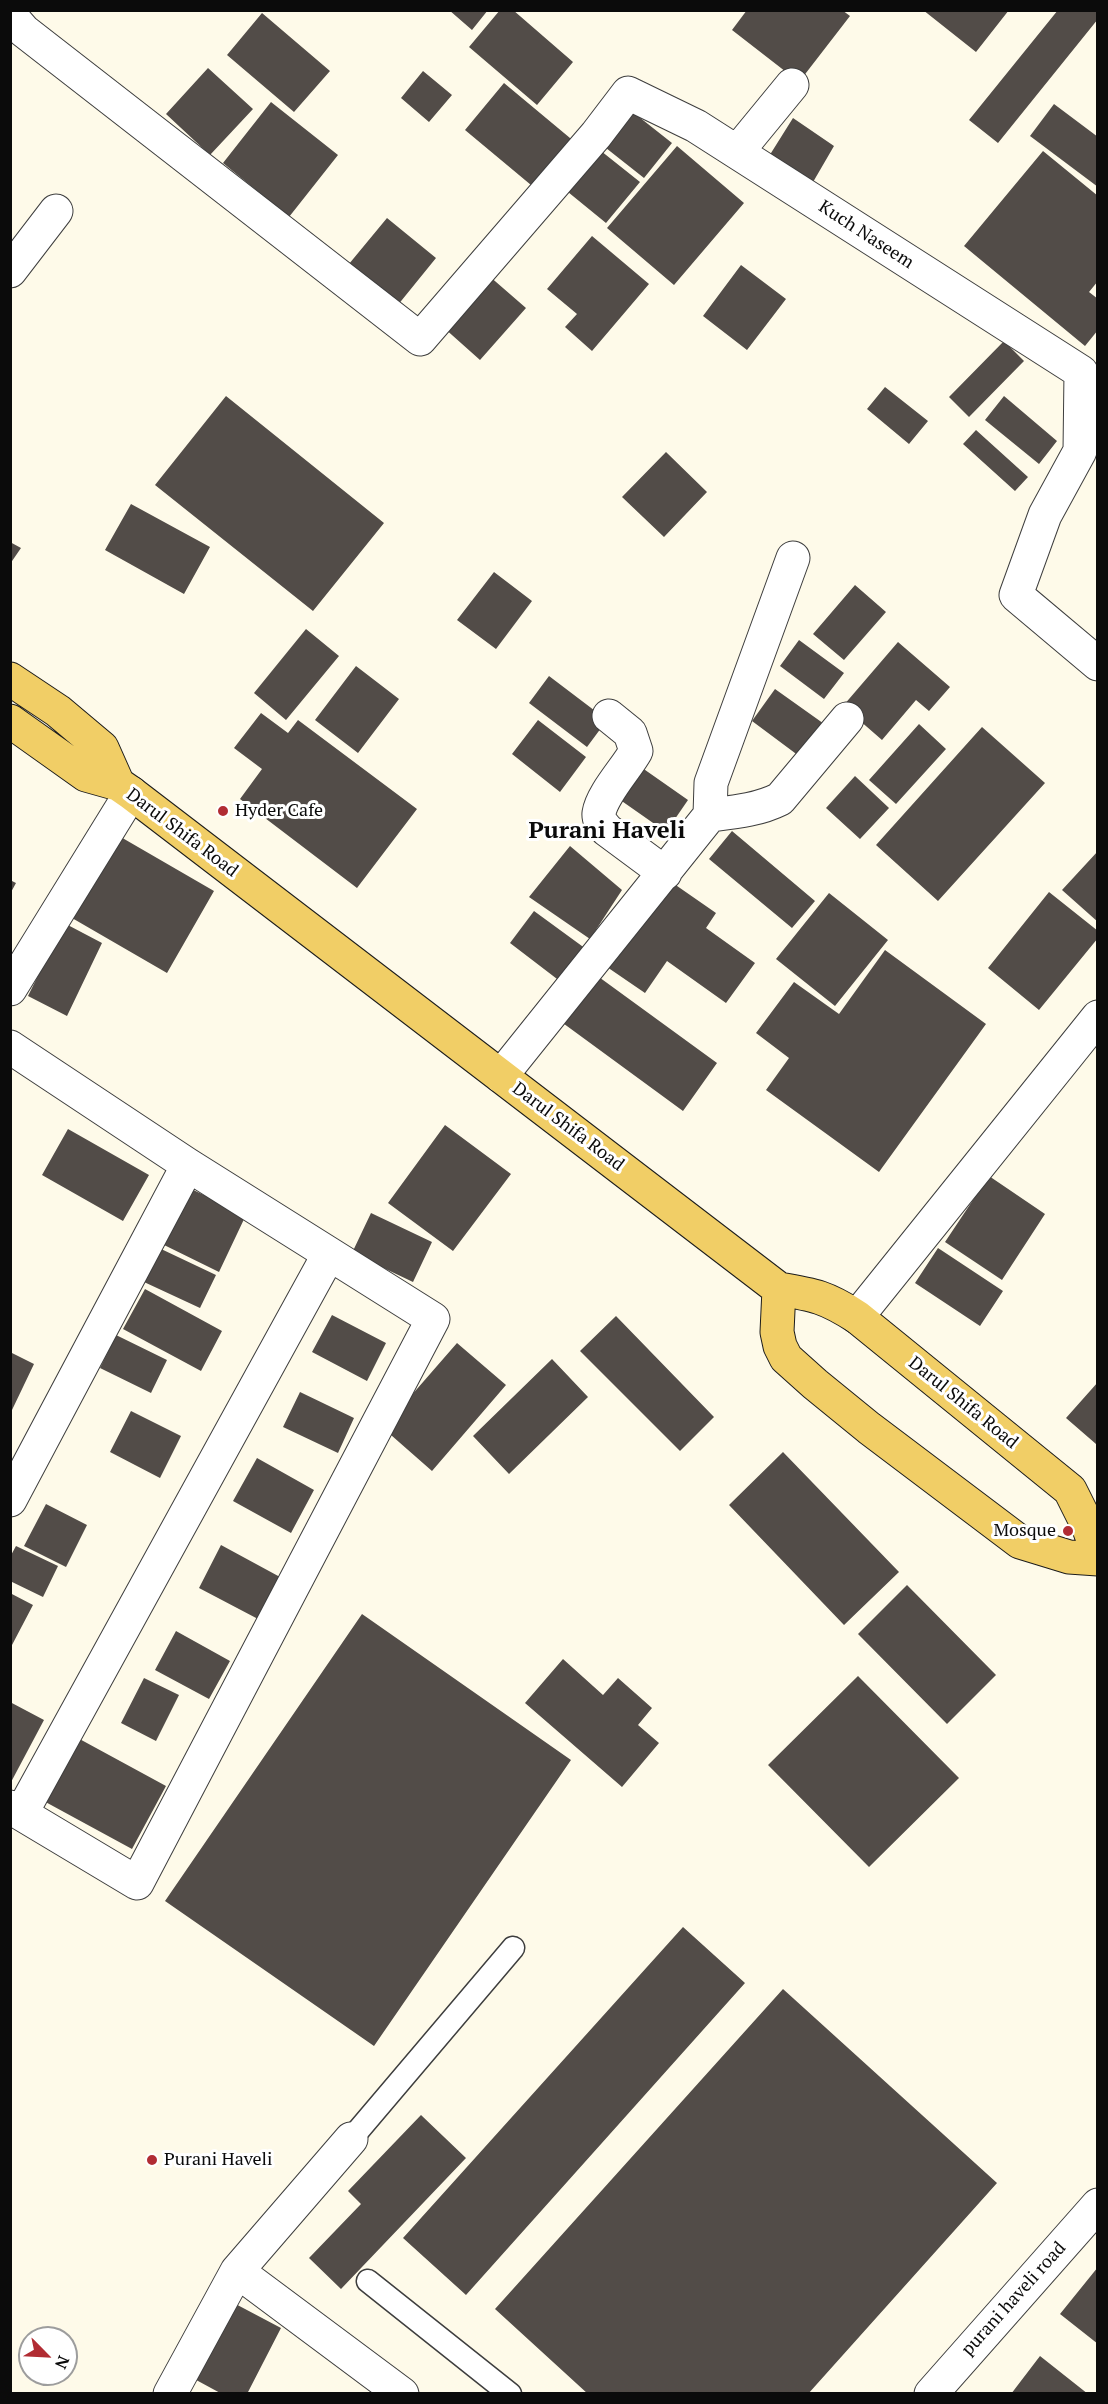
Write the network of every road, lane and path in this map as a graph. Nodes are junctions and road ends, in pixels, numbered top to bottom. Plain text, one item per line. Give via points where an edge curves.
1 (10, 15) edge
2 (792, 85) dead end
3 (737, 152) junction
4 (56, 211) dead end
5 (10, 271) edge
6 (792, 558) dead end
7 (1098, 664) edge
8 (10, 679) edge
9 (609, 716) dead end
10 (847, 719) dead end
11 (10, 721) edge
12 (124, 789) junction
13 (710, 815) junction
14 (665, 873) junction
15 (10, 989) edge
16 (1098, 1017) edge
17 (10, 1047) edge
18 (501, 1076) junction
19 (188, 1165) junction
20 (329, 1254) junction
21 (779, 1289) junction
22 (857, 1317) junction
23 (10, 1500) edge
24 (1098, 1553) edge
25 (1098, 1559) edge
26 (16, 1809) edge
27 (513, 1948) dead end
28 (351, 2139) joint
29 (1098, 2205) edge
30 (237, 2271) junction
31 (368, 2281) dead end
32 (170, 2394) edge
33 (402, 2394) edge
34 (510, 2394) edge
35 (931, 2394) edge

1 - 3 street, Kuch Naseem via 24,31 420,339 628,93 696,126
2 - 3 street
3 - 7 street, Kuch Naseem via 1081,372 1080,451 1045,515 1016,595
4 - 5 street
6 - 13 street via 711,783
8 - 12 main road via 58,711 102,748
9 - 14 street via 630,733 636,751 605,798 600,822
10 - 13 street via 780,799 749,810
11 - 12 main road, Darul Shifa Road via 86,776
12 - 15 street
12 - 18 main road, Darul Shifa Road
13 - 14 street
14 - 18 street
16 - 22 street
17 - 19 street
18 - 21 main road, Darul Shifa Road
19 - 20 street
19 - 23 street
20 - 26 street
20 - 26 street via 433,1319 137,1883
21 - 22 main road, Darul Shifa Road via 820,1296
21 - 25 main road via 780,1346 786,1358 815,1384 1020,1542 1068,1557
22 - 24 main road, Darul Shifa Road via 1070,1490
27 - 28 lane
28 - 30 street
29 - 35 street, purani haveli road
30 - 32 street
30 - 33 street
31 - 34 lane

